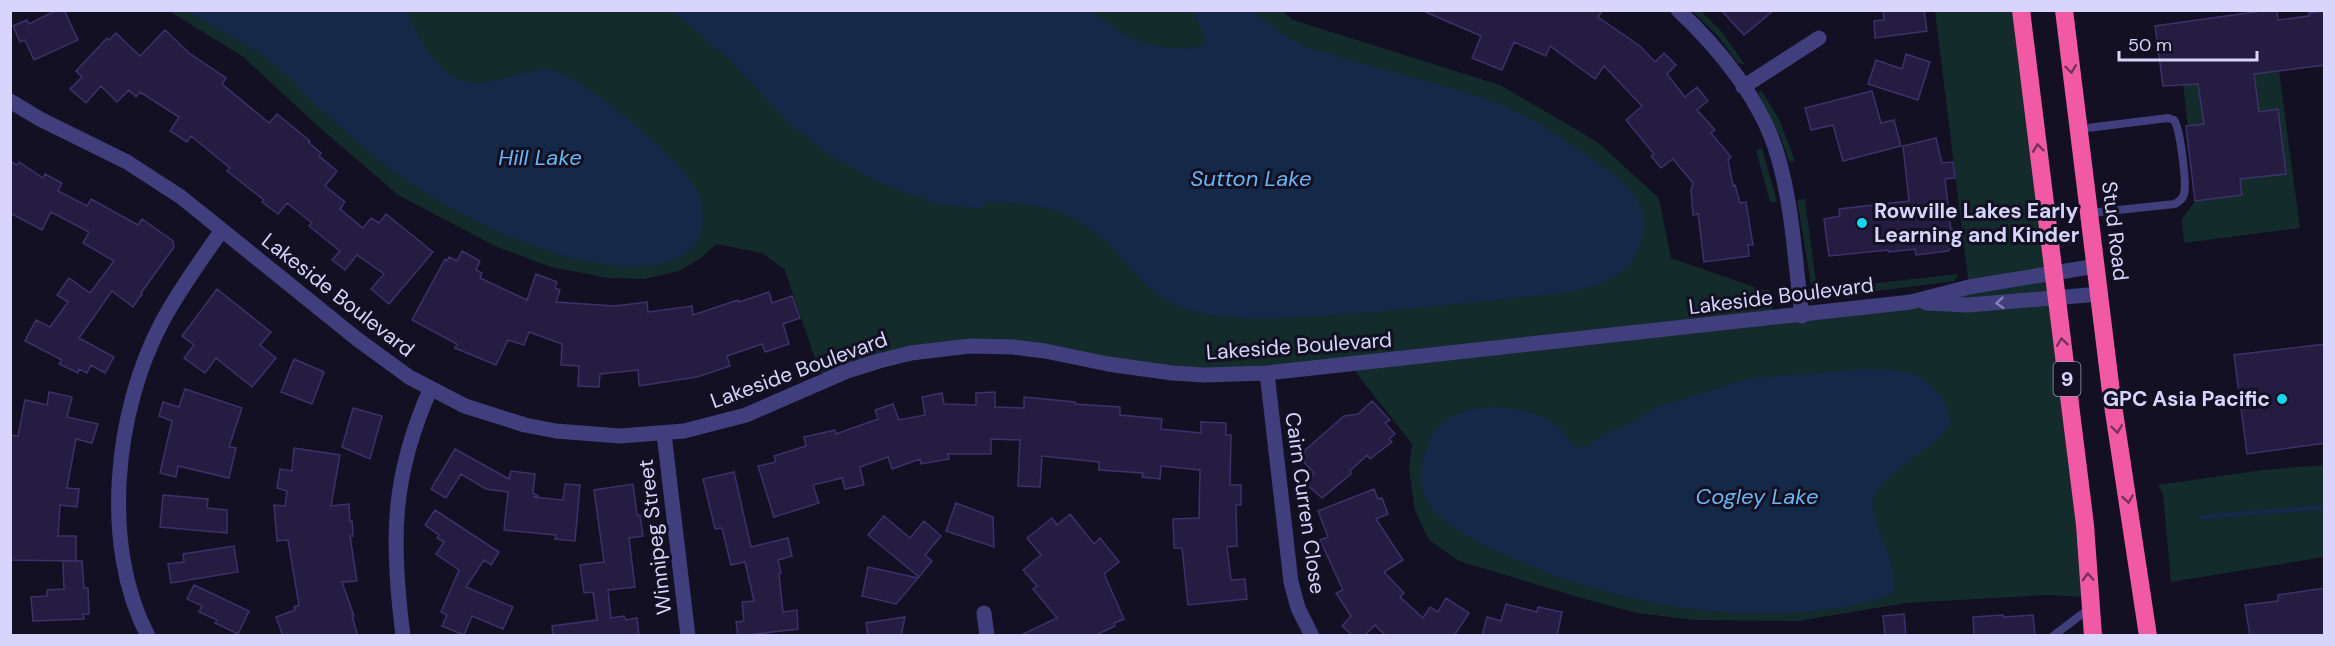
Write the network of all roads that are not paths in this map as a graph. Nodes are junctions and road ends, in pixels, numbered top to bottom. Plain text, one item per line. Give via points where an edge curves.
1 (1678, 10) edge
2 (2021, 10) edge
3 (2064, 10) edge
4 (1819, 38) dead end
5 (1743, 87) junction
6 (10, 101) edge
7 (2078, 129) junction
8 (2090, 213) junction
9 (222, 230) junction
10 (2096, 266) junction
11 (2054, 273) junction
12 (2100, 294) junction
13 (2056, 298) junction
14 (1911, 302) junction
15 (1802, 316) junction
16 (1267, 374) junction
17 (430, 390) junction
18 (664, 434) junction
19 (2090, 608) junction
20 (984, 613) dead end
21 (148, 636) edge
22 (403, 636) edge
23 (688, 636) edge
24 (987, 636) edge
25 (1312, 636) edge
26 (2053, 636) edge
27 (2093, 636) edge
28 (2148, 636) edge

1 - 5 street via 1715,47
11 -> 2 highway, 9
3 -> 7 highway, Stud Road / 9
4 - 5 street
5 - 15 street via 1778,154
6 - 9 street, Lakeside Boulevard via 135,167
7 - 8 highway, Stud Road / 9
7 - 8 lane via 2168,118 2179,129 2185,190 2180,201
8 - 10 highway, Stud Road / 9
9 - 17 street, Lakeside Boulevard via 382,359
9 - 21 street via 182,287 147,353 124,438 119,493 123,559 131,596
10 - 11 street, Lakeside Boulevard
10 - 12 highway, Stud Road / 9
11 - 13 highway, 9
11 - 14 street, Lakeside Boulevard via 1969,287
12 - 13 street, Lakeside Boulevard
12 -> 28 highway, Stud Road / 9
13 -> 14 street, Lakeside Boulevard via 1968,305
19 -> 13 highway, 9 via 2085,525
14 - 15 street, Lakeside Boulevard
15 - 16 street, Lakeside Boulevard
16 - 18 street, Lakeside Boulevard via 1172,373 1012,347 970,346 879,361 746,415
16 - 25 street, Cairn Curren Close via 1291,582
17 - 18 street, Lakeside Boulevard via 495,417 556,431 620,436
17 - 22 street via 405,457 398,495 396,580
18 - 23 street, Winnipeg Street
19 - 26 lane
19 - 27 highway, 9
20 - 24 street

